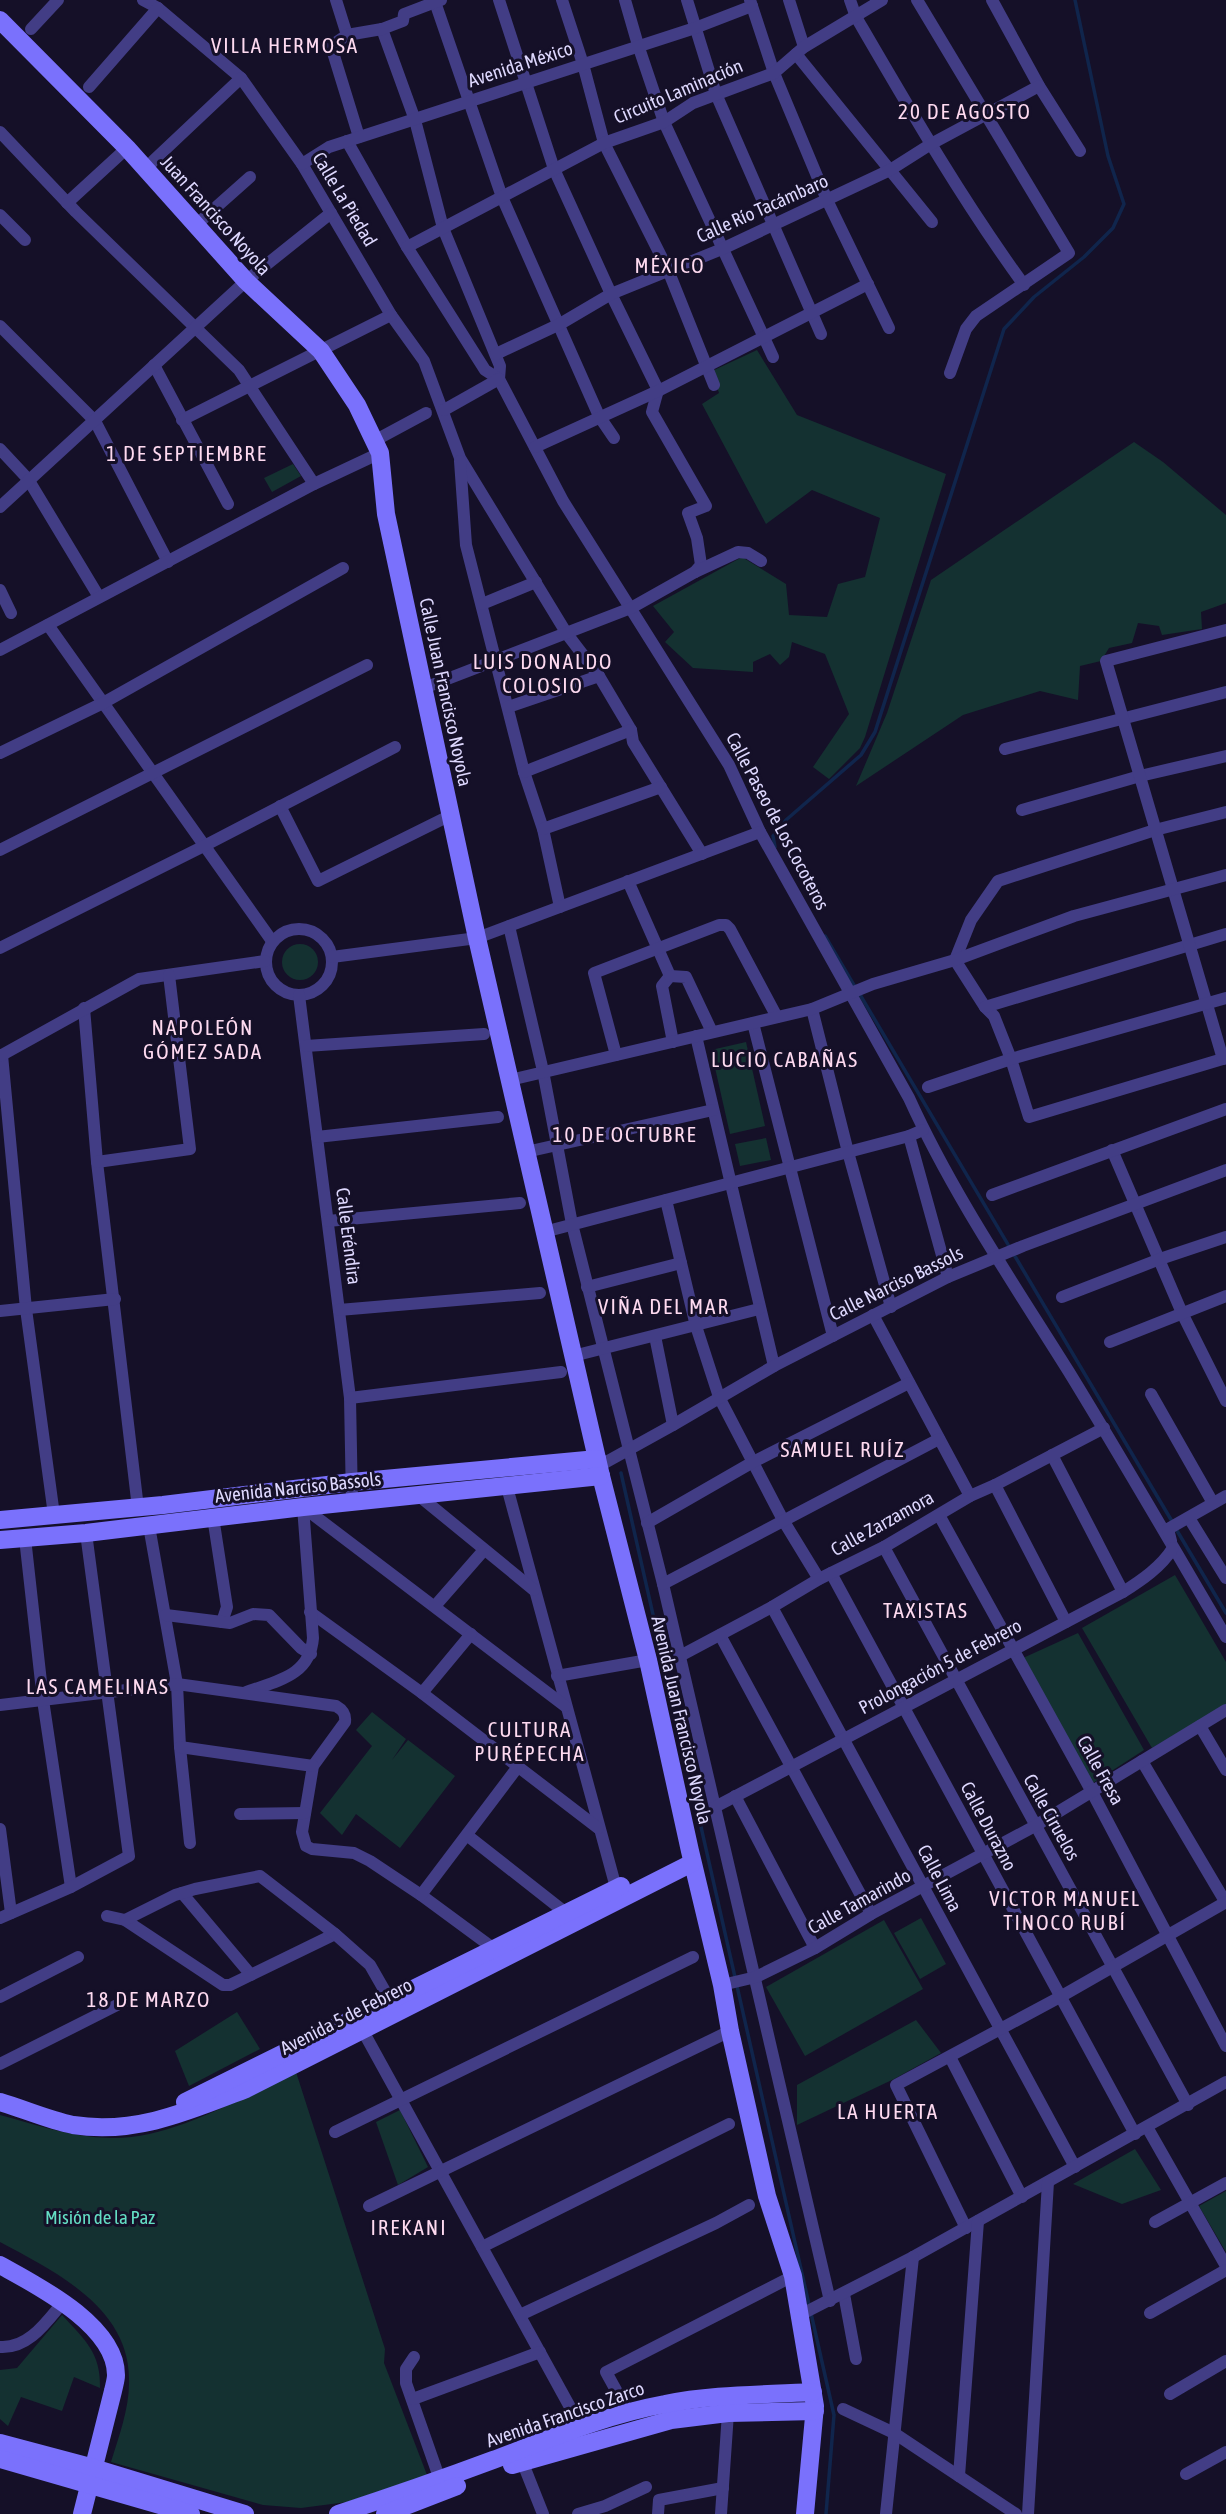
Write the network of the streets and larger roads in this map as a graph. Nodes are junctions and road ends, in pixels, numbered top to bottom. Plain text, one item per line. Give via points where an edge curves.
1 (58, 0) edge
2 (143, 0) edge
3 (336, 0) edge
4 (400, 0) edge
5 (499, 0) edge
6 (562, 0) edge
7 (625, 0) edge
8 (687, 0) edge
9 (789, 0) edge
10 (850, 0) edge
11 (882, 0) edge
12 (917, 0) edge
13 (992, 0) edge
14 (438, 1) edge
15 (751, 3) edge
16 (158, 8) junction
17 (404, 14) junction
18 (856, 18) junction
19 (0, 20) edge
20 (695, 28) junction
21 (31, 29) dead end
22 (382, 29) junction
23 (347, 35) junction
24 (638, 45) junction
25 (800, 51) junction
26 (583, 64) junction
27 (774, 72) junction
28 (241, 78) junction
29 (524, 82) junction
30 (1039, 86) junction
31 (89, 87) dead end
32 (716, 94) junction
33 (468, 100) junction
34 (988, 115) junction
35 (415, 120) junction
36 (664, 122) junction
37 (0, 132) edge
38 (353, 139) junction
39 (604, 143) junction
40 (931, 144) junction
41 (127, 148) junction
42 (1080, 151) dead end
43 (302, 164) junction
44 (554, 169) junction
45 (146, 170) junction
46 (890, 170) junction
47 (250, 177) dead end
48 (502, 197) junction
49 (827, 200) junction
50 (67, 202) junction
51 (331, 213) junction
52 (0, 215) edge
53 (932, 222) dead end
54 (196, 225) junction
55 (773, 225) junction
56 (443, 228) junction
57 (25, 240) dead end
58 (407, 247) junction
59 (722, 249) junction
60 (668, 270) junction
61 (246, 281) junction
62 (868, 284) junction
63 (1024, 285) junction
64 (611, 294) junction
65 (812, 314) junction
66 (391, 315) junction
67 (560, 324) junction
68 (0, 326) edge
69 (196, 328) junction
70 (889, 328) dead end
71 (821, 334) dead end
72 (763, 338) junction
73 (321, 351) junction
74 (496, 354) junction
75 (773, 357) dead end
76 (154, 365) junction
77 (705, 366) junction
78 (950, 373) dead end
79 (499, 379) junction
80 (714, 385) dead end
81 (250, 387) junction
82 (658, 390) junction
83 (444, 411) junction
84 (426, 413) dead end
85 (599, 416) junction
86 (95, 421) junction
87 (182, 421) junction
88 (614, 438) dead end
89 (377, 447) junction
90 (535, 447) junction
91 (0, 449) edge
92 (460, 458) junction
93 (28, 479) junction
94 (314, 484) junction
95 (228, 504) dead end
96 (0, 507) edge
97 (761, 561) dead end
98 (167, 562) junction
99 (343, 568) dead end
100 (695, 572) junction
101 (536, 582) junction
102 (0, 590) edge
103 (99, 597) junction
104 (482, 604) junction
105 (631, 608) junction
106 (11, 613) dead end
107 (48, 625) junction
108 (1226, 630) edge
109 (567, 634) junction
110 (0, 650) edge
111 (496, 661) junction
112 (367, 665) dead end
113 (599, 676) junction
114 (424, 688) junction
115 (1226, 692) edge
116 (103, 703) junction
117 (508, 707) junction
118 (1124, 719) junction
119 (631, 730) junction
120 (395, 747) dead end
121 (1005, 749) dead end
122 (0, 753) edge
123 (1226, 756) edge
124 (524, 772) junction
125 (152, 773) junction
126 (1140, 776) junction
127 (661, 787) junction
128 (280, 806) junction
129 (1022, 810) dead end
130 (1226, 811) edge
131 (451, 815) junction
132 (543, 829) junction
133 (1155, 830) junction
134 (760, 832) junction
135 (204, 846) junction
136 (0, 850) edge
137 (702, 854) junction
138 (1226, 874) edge
139 (628, 881) junction
140 (1171, 888) junction
141 (560, 907) junction
142 (509, 926) junction
143 (1226, 934) edge
144 (477, 938) junction
145 (272, 941) junction
146 (1189, 944) junction
147 (0, 948) edge
148 (658, 949) junction
149 (332, 957) junction
150 (955, 960) junction
151 (265, 961) junction
152 (169, 975) junction
153 (670, 976) junction
154 (855, 992) junction
155 (299, 995) junction
156 (1226, 998) edge
157 (1208, 1003) junction
158 (985, 1007) junction
159 (85, 1009) junction
160 (812, 1009) junction
161 (777, 1017) junction
162 (753, 1023) junction
163 (712, 1032) junction
164 (484, 1034) dead end
165 (696, 1036) junction
166 (673, 1042) junction
167 (306, 1046) junction
168 (616, 1055) junction
169 (1, 1056) edge
170 (1011, 1059) junction
171 (1224, 1059) edge
172 (543, 1072) junction
173 (510, 1080) junction
174 (928, 1087) dead end
175 (713, 1110) junction
176 (1225, 1113) edge
177 (498, 1118) dead end
178 (923, 1130) junction
179 (909, 1136) junction
180 (317, 1137) junction
181 (557, 1146) junction
182 (1112, 1150) junction
183 (526, 1152) junction
184 (848, 1152) junction
185 (97, 1162) junction
186 (791, 1167) junction
187 (1226, 1170) edge
188 (730, 1183) junction
189 (992, 1195) dead end
190 (666, 1200) junction
191 (520, 1203) dead end
192 (1136, 1204) junction
193 (328, 1221) junction
194 (572, 1224) junction
195 (544, 1232) junction
196 (1226, 1237) edge
197 (1000, 1255) junction
198 (1160, 1259) junction
199 (681, 1264) junction
200 (948, 1277) junction
201 (587, 1287) junction
202 (540, 1293) dead end
203 (1226, 1296) edge
204 (1062, 1297) dead end
205 (115, 1299) junction
206 (891, 1307) junction
207 (26, 1309) junction
208 (759, 1309) junction
209 (339, 1310) junction
210 (0, 1311) edge
211 (1182, 1312) junction
212 (873, 1315) junction
213 (696, 1326) junction
214 (655, 1336) junction
215 (833, 1336) junction
216 (1110, 1342) dead end
217 (603, 1349) junction
218 (573, 1356) junction
219 (774, 1366) junction
220 (561, 1372) dead end
221 (909, 1383) junction
222 (1151, 1394) dead end
223 (719, 1397) junction
224 (350, 1398) junction
225 (1226, 1401) edge
226 (673, 1425) junction
227 (1104, 1428) junction
228 (939, 1439) junction
229 (628, 1450) junction
230 (1052, 1455) junction
231 (753, 1462) junction
232 (599, 1467) junction
233 (352, 1482) junction
234 (995, 1485) junction
235 (507, 1487) junction
236 (418, 1495) junction
237 (970, 1496) junction
238 (1226, 1496) edge
239 (352, 1502) junction
240 (1213, 1503) junction
241 (138, 1507) junction
242 (303, 1507) junction
243 (54, 1515) junction
244 (939, 1515) junction
245 (213, 1517) junction
246 (0, 1520) edge
247 (783, 1520) junction
248 (647, 1523) junction
249 (1179, 1524) junction
250 (149, 1526) junction
251 (86, 1533) junction
252 (25, 1538) junction
253 (0, 1540) edge
254 (884, 1547) junction
255 (1173, 1548) junction
256 (484, 1550) junction
257 (825, 1576) junction
258 (1225, 1576) edge
259 (663, 1584) junction
260 (534, 1590) junction
261 (1123, 1592) junction
262 (435, 1606) junction
263 (772, 1607) junction
264 (310, 1612) junction
265 (166, 1615) junction
266 (222, 1622) junction
267 (1066, 1622) junction
268 (471, 1634) junction
269 (720, 1635) junction
270 (1226, 1637) edge
271 (1012, 1650) junction
272 (311, 1654) junction
273 (680, 1656) junction
274 (648, 1660) junction
275 (557, 1676) junction
276 (956, 1680) junction
277 (177, 1684) junction
278 (108, 1692) junction
279 (422, 1693) junction
280 (240, 1694) junction
281 (43, 1700) junction
282 (0, 1705) edge
283 (565, 1706) junction
284 (903, 1707) junction
285 (1226, 1710) edge
286 (1200, 1726) junction
287 (843, 1739) junction
288 (180, 1747) junction
289 (1142, 1762) junction
290 (313, 1766) junction
291 (792, 1766) junction
292 (517, 1768) junction
293 (1226, 1770) edge
294 (1092, 1792) junction
295 (735, 1796) junction
296 (715, 1807) junction
297 (305, 1813) junction
298 (240, 1814) dead end
299 (1035, 1826) junction
300 (598, 1828) junction
301 (0, 1829) edge
302 (468, 1836) junction
303 (190, 1843) dead end
304 (982, 1854) junction
305 (691, 1857) junction
306 (71, 1887) junction
307 (923, 1887) junction
308 (182, 1893) junction
309 (618, 1894) junction
310 (421, 1895) junction
311 (1226, 1902) edge
312 (566, 1913) junction
313 (871, 1914) junction
314 (5, 1916) edge
315 (107, 1916) dead end
316 (125, 1920) junction
317 (335, 1934) junction
318 (1167, 1936) junction
319 (815, 1948) junction
320 (496, 1955) junction
321 (78, 1957) dead end
322 (693, 1958) dead end
323 (1113, 1967) junction
324 (251, 1975) junction
325 (752, 1978) junction
326 (726, 1984) junction
327 (0, 1997) edge
328 (1060, 1997) junction
329 (127, 2000) dead end
330 (394, 2007) junction
331 (1000, 2028) junction
332 (363, 2031) junction
333 (730, 2031) junction
334 (1226, 2046) edge
335 (950, 2057) junction
336 (0, 2064) edge
337 (242, 2082) junction
338 (1226, 2082) edge
339 (0, 2092) edge
340 (402, 2099) junction
341 (0, 2102) edge
342 (1188, 2105) junction
343 (729, 2124) dead end
344 (1141, 2131) junction
345 (335, 2132) dead end
346 (1075, 2167) junction
347 (441, 2171) junction
348 (1048, 2182) junction
349 (1226, 2183) edge
350 (1022, 2197) junction
351 (1190, 2204) junction
352 (750, 2205) dead end
353 (369, 2206) dead end
354 (978, 2221) junction
355 (1154, 2222) dead end
356 (966, 2228) junction
357 (482, 2247) junction
358 (913, 2257) junction
359 (0, 2265) edge
360 (1226, 2268) edge
361 (793, 2276) junction
362 (844, 2294) junction
363 (64, 2301) junction
364 (826, 2303) junction
365 (1150, 2313) dead end
366 (803, 2314) junction
367 (520, 2315) junction
368 (0, 2347) edge
369 (540, 2352) junction
370 (414, 2357) dead end
371 (856, 2359) dead end
372 (1226, 2361) edge
373 (813, 2392) junction
374 (1170, 2395) dead end
375 (413, 2399) junction
376 (843, 2409) dead end
377 (815, 2411) junction
378 (628, 2412) junction
379 (668, 2412) junction
380 (728, 2413) junction
381 (581, 2427) junction
382 (894, 2433) junction
383 (0, 2443) edge
384 (1226, 2452) edge
385 (0, 2459) edge
386 (522, 2461) junction
387 (1186, 2474) dead end
388 (92, 2476) junction
389 (959, 2476) junction
390 (440, 2480) junction
391 (646, 2487) dead end
392 (723, 2488) junction
393 (82, 2514) edge
394 (191, 2514) edge
395 (245, 2514) edge
396 (338, 2514) edge
397 (385, 2514) edge
398 (543, 2514) edge
399 (578, 2514) edge
400 (658, 2514) edge
401 (721, 2514) edge
402 (805, 2514) edge
403 (886, 2514) edge
404 (1016, 2514) edge
405 (1028, 2514) edge

1 - 21 street
2 - 16 street, Calle La Piedad
3 - 23 street
4 - 17 street
5 - 29 street
6 - 26 street
7 - 24 street
8 - 20 street
9 - 25 street
10 - 18 street
11 - 18 street, Circuito Laminación
12 - 34 street
13 - 30 street
14 - 17 street
14 - 33 street
15 - 20 street, Avenida México
15 - 27 street
16 - 28 street, Calle La Piedad
16 - 31 street
17 - 22 street via 403,21
18 - 25 street, Circuito Laminación
18 - 40 street
19 - 41 street, Juan Francisco Noyola
20 - 24 street, Avenida México
20 - 32 street
22 - 23 street
22 - 35 street
23 - 38 street via 331,46
24 - 26 street, Avenida México
24 - 36 street
25 - 27 street, Circuito Laminación
25 - 46 street
26 - 29 street, Avenida México
26 - 39 street
27 - 32 street, Circuito Laminación
27 - 49 street
28 - 43 street, Calle La Piedad
28 - 45 street
29 - 33 street, Avenida México
29 - 44 street
30 - 34 street, Calle Río Tacámbaro
30 - 42 street
32 - 36 street, Circuito Laminación
32 - 55 street
33 - 35 street, Avenida México
33 - 48 street
34 - 40 street, Calle Río Tacámbaro
34 - 63 street via 1069,253
35 - 38 street, Avenida México
35 - 56 street
36 - 39 street, Circuito Laminación
36 - 59 street
37 - 50 street
38 - 43 street, Avenida México
38 - 58 street
39 - 44 street, Circuito Laminación
39 - 60 street
40 - 46 street, Calle Río Tacámbaro
40 - 63 street
41 - 45 street, Juan Francisco Noyola
41 - 50 street
43 - 51 street, Calle La Piedad
44 - 48 street, Circuito Laminación
44 - 64 street
45 - 54 street, Juan Francisco Noyola
46 - 49 street, Calle Río Tacámbaro
46 - 53 street
47 - 54 street
48 - 56 street, Circuito Laminación
48 - 67 street
49 - 55 street, Calle Río Tacámbaro
49 - 62 street
50 - 69 street
51 - 61 street
51 - 66 street, Calle La Piedad
52 - 57 street
54 - 61 street, Juan Francisco Noyola
55 - 59 street, Calle Río Tacámbaro
55 - 65 street
56 - 58 street, Circuito Laminación
56 - 74 street
58 - 79 street via 485,370
59 - 60 street, Calle Río Tacámbaro
59 - 72 street
60 - 64 street, Calle Río Tacámbaro
60 - 77 street
61 - 69 street
61 - 73 street, Juan Francisco Noyola
62 - 65 street
62 - 70 street
63 - 78 street via 976,316 966,329
64 - 67 street, Calle Río Tacámbaro
64 - 82 street
65 - 71 street
65 - 72 street
66 - 73 street
66 - 83 street, Calle La Piedad via 424,361
67 - 74 street, Calle Río Tacámbaro
67 - 85 street
68 - 86 street
69 - 76 street
69 - 81 street
72 - 75 street
72 - 77 street
73 - 81 street
73 - 89 street, Juan Francisco Noyola via 357,405
74 - 79 street
76 - 86 street
76 - 87 street
77 - 80 street
77 - 82 street
79 - 83 street
79 - 90 street, Calle Paseo de Los Cocoteros
81 - 87 street
81 - 94 street
82 - 85 street
82 - 100 street via 652,412 706,506 688,513 701,565
83 - 92 street, Calle La Piedad
84 - 89 street
85 - 88 street
85 - 90 street
86 - 93 street
86 - 98 street
87 - 95 street
89 - 94 street via 355,464
89 - 114 street, Calle Juan Francisco Noyola via 386,514
90 - 105 street, Calle Paseo de Los Cocoteros via 563,501
91 - 93 street
92 - 101 street
92 - 104 street via 466,545
93 - 96 street
93 - 103 street
94 - 98 street
97 - 100 street via 738,552
98 - 103 street
99 - 116 street
100 - 105 street
101 - 104 street
101 - 109 street
102 - 106 street
103 - 107 street
104 - 111 street
105 - 109 street
105 - 134 street, Calle Paseo de Los Cocoteros via 729,765
107 - 110 street
107 - 116 street
108 - 118 street via 1106,661
109 - 111 street
109 - 113 street
111 - 114 street
111 - 117 street
112 - 125 street
113 - 117 street
113 - 119 street
114 - 131 street, Calle Juan Francisco Noyola
115 - 118 street
116 - 122 street
116 - 125 street
117 - 124 street
118 - 121 street
118 - 126 street
119 - 124 street
119 - 127 street via 633,742
120 - 128 street
123 - 126 street
124 - 132 street
125 - 135 street
125 - 136 street
126 - 129 street
126 - 133 street
127 - 132 street
127 - 137 street
128 - 131 street via 318,881
128 - 135 street
130 - 133 street
131 - 144 street, Calle Juan Francisco Noyola
132 - 141 street
133 - 140 street
133 - 150 street via 998,881 971,920
134 - 137 street
134 - 154 street, Calle Paseo de Los Cocoteros
135 - 145 street
135 - 147 street
137 - 139 street
138 - 140 street
139 - 141 street
139 - 148 street
140 - 146 street
140 - 150 street via 1074,916
141 - 142 street
142 - 144 street
142 - 172 street
143 - 146 street
144 - 149 street
144 - 173 street, Avenida Juan Francisco Noyola
145 - 149 street via 280,933 302,928 322,937
145 - 151 street
146 - 157 street
146 - 158 street
148 - 153 street
148 - 161 street via 726,925
148 - 168 street via 594,973
149 - 155 street via 328,979 311,993
150 - 154 street
150 - 158 street
151 - 152 street
151 - 155 street via 271,982
152 - 159 street via 139,979
152 - 185 street via 190,1149
153 - 163 street via 686,977
153 - 166 street via 662,986
154 - 160 street
154 - 178 street, Calle Paseo de Los Cocoteros
155 - 167 street, Calle Eréndira
156 - 157 street
157 - 170 street
157 - 171 street
158 - 170 street via 994,1016
159 - 169 street
159 - 185 street
160 - 161 street
160 - 184 street
161 - 162 street
162 - 163 street
162 - 186 street
163 - 165 street
164 - 167 street
165 - 166 street
165 - 175 street
166 - 168 street
167 - 180 street, Calle Eréndira
168 - 172 street
169 - 207 street
170 - 171 street via 1029,1118
170 - 174 street
172 - 173 street
172 - 181 street
173 - 183 street, Avenida Juan Francisco Noyola
175 - 181 street
175 - 188 street
176 - 182 street
177 - 180 street
178 - 179 street
178 - 197 street
179 - 184 street
179 - 200 street
180 - 193 street, Calle Eréndira
181 - 183 street
181 - 194 street
182 - 189 street
182 - 192 street
183 - 195 street, Avenida Juan Francisco Noyola
184 - 186 street
184 - 206 street
185 - 205 street
186 - 188 street
186 - 215 street
187 - 192 street, Calle Narciso Bassols
188 - 190 street
188 - 208 street
190 - 194 street
190 - 199 street, Calle Durazno
191 - 193 street
192 - 197 street, Calle Narciso Bassols
192 - 198 street
193 - 209 street, Calle Eréndira
194 - 195 street
194 - 201 street
195 - 218 street, Avenida Juan Francisco Noyola
196 - 198 street
197 - 200 street, Calle Narciso Bassols
197 - 227 street
198 - 204 street
198 - 211 street
199 - 201 street
199 - 213 street, Calle Durazno
200 - 206 street, Calle Narciso Bassols
201 - 217 street
202 - 209 street
203 - 211 street
205 - 207 street
205 - 241 street
206 - 212 street, Calle Narciso Bassols
207 - 210 street
207 - 243 street
208 - 213 street
208 - 219 street
209 - 224 street, Calle Eréndira
211 - 216 street
211 - 225 street
212 - 215 street, Calle Narciso Bassols
212 - 221 street
213 - 214 street
213 - 223 street, Calle Durazno
214 - 217 street
214 - 226 street
215 - 219 street, Calle Narciso Bassols
217 - 218 street
217 - 229 street
218 - 232 street, Avenida Juan Francisco Noyola
219 - 223 street, Calle Narciso Bassols
220 - 224 street
221 - 228 street
221 - 231 street
222 - 240 street
223 - 226 street, Calle Narciso Bassols
223 - 231 street, Calle Durazno
224 - 233 street, Calle Eréndira
226 - 229 street, Calle Narciso Bassols
227 - 230 street, Calle Zarzamora
227 - 255 street
228 - 237 street
228 - 247 street
229 - 232 street, Calle Narciso Bassols
229 - 248 street
230 - 234 street, Calle Zarzamora
230 - 261 street
231 - 247 street, Calle Durazno
231 - 248 street
232 - 233 street, Avenida Narciso Bassols
232 - 235 street, Avenida Narciso Bassols
232 - 274 street, Avenida Juan Francisco Noyola
233 - 239 street, Calle Eréndira
233 - 241 street, Avenida Narciso Bassols
234 - 237 street, Calle Zarzamora
234 - 267 street
235 - 236 street, Avenida Narciso Bassols
235 - 260 street
236 - 239 street, Avenida Narciso Bassols
236 - 256 street
237 - 244 street, Calle Zarzamora
238 - 240 street
239 - 242 street, Avenida Narciso Bassols
240 - 249 street
241 - 243 street, Avenida Narciso Bassols
242 - 245 street, Avenida Narciso Bassols
242 - 262 street
242 - 264 street
243 - 246 street, Avenida Narciso Bassols
244 - 254 street, Calle Zarzamora
244 - 271 street, Calle Fresa
245 - 250 street, Avenida Narciso Bassols
245 - 266 street via 227,1607
247 - 257 street, Calle Durazno
247 - 259 street
248 - 259 street
249 - 255 street
249 - 258 street
250 - 251 street, Avenida Narciso Bassols
250 - 265 street
251 - 252 street, Avenida Narciso Bassols
251 - 278 street
252 - 253 street, Avenida Narciso Bassols
252 - 281 street
254 - 257 street, Calle Zarzamora
254 - 276 street, Calle Ciruelos
255 - 261 street, Prolongación 5 de Febrero via 1143,1580
255 - 270 street
256 - 260 street
256 - 262 street
257 - 263 street, Calle Zarzamora
257 - 284 street, Calle Durazno
259 - 273 street
260 - 275 street
261 - 267 street, Prolongación 5 de Febrero
262 - 268 street
263 - 269 street, Calle Zarzamora
263 - 287 street, Calle Lima
264 - 272 street
264 - 279 street
265 - 266 street
265 - 277 street
266 - 272 street via 269,1615
267 - 271 street, Prolongación 5 de Febrero
268 - 279 street
268 - 283 street
269 - 273 street, Calle Zarzamora
269 - 291 street
271 - 276 street, Prolongación 5 de Febrero
271 - 294 street, Calle Fresa
272 - 280 street via 299,1670
273 - 296 street
274 - 275 street
274 - 305 street, Avenida Juan Francisco Noyola
275 - 283 street
276 - 284 street, Prolongación 5 de Febrero
276 - 299 street, Calle Ciruelos
277 - 278 street
277 - 280 street
277 - 288 street
278 - 281 street
278 - 306 street via 129,1856
279 - 292 street
280 - 290 street via 342,1709 345,1722
281 - 282 street
281 - 306 street
283 - 300 street
284 - 287 street, Prolongación 5 de Febrero
284 - 304 street, Calle Durazno
285 - 286 street, Calle Tamarindo
286 - 289 street, Calle Tamarindo
286 - 293 street
287 - 291 street, Prolongación 5 de Febrero
287 - 307 street, Calle Lima
288 - 290 street
288 - 303 street
289 - 294 street, Calle Tamarindo
289 - 311 street
290 - 297 street
291 - 295 street, Prolongación 5 de Febrero
291 - 313 street
292 - 300 street
292 - 302 street
294 - 299 street, Calle Tamarindo
294 - 318 street, Calle Fresa
295 - 296 street, Prolongación 5 de Febrero
295 - 319 street
296 - 325 street
297 - 298 street
297 - 310 street via 302,1832 306,1846 354,1853
299 - 304 street, Calle Tamarindo
299 - 323 street, Calle Ciruelos
300 - 309 street
301 - 314 street
302 - 310 street
302 - 312 street
304 - 307 street, Calle Tamarindo
304 - 328 street, Calle Durazno
305 - 309 street, Avenida 5 de Febrero
305 - 326 street, Avenida Juan Francisco Noyola
306 - 314 street
307 - 313 street, Calle Tamarindo
307 - 331 street, Calle Lima
308 - 316 street
308 - 317 street via 260,1876
308 - 324 street
309 - 312 street, Avenida 5 de Febrero
309 - 320 street, Avenida 5 de Febrero
310 - 320 street
311 - 318 street
312 - 320 street, Avenida 5 de Febrero
313 - 319 street, Calle Tamarindo
315 - 316 street
316 - 324 street via 223,1985
317 - 324 street
317 - 330 street via 370,1965
318 - 323 street
318 - 334 street, Calle Fresa
319 - 325 street, Calle Tamarindo
320 - 330 street, Avenida 5 de Febrero
321 - 327 street
322 - 340 street
323 - 328 street
323 - 342 street, Calle Ciruelos
325 - 326 street, Calle Tamarindo
325 - 364 street
326 - 333 street, Avenida Juan Francisco Noyola
328 - 331 street
328 - 344 street, Calle Durazno
329 - 336 street
330 - 332 street, Avenida 5 de Febrero
330 - 337 street, Avenida 5 de Febrero
331 - 335 street
331 - 346 street, Calle Lima
332 - 337 street, Avenida 5 de Febrero
332 - 340 street
333 - 347 street
333 - 361 street, Avenida Juan Francisco Noyola via 767,2196
335 - 350 street
335 - 356 street via 896,2085
337 - 339 street, Avenida 5 de Febrero via 131,2118 67,2111
337 - 341 street, Avenida 5 de Febrero via 168,2119 120,2127 70,2124
338 - 342 street
340 - 345 street
340 - 347 street
342 - 344 street
343 - 357 street
344 - 346 street
344 - 351 street, Calle Durazno
346 - 348 street
347 - 353 street
347 - 357 street
348 - 350 street
348 - 405 street
349 - 351 street
350 - 354 street
351 - 355 street
351 - 360 street, Calle Durazno
352 - 367 street
354 - 356 street
354 - 389 street
356 - 358 street
357 - 367 street
358 - 362 street
358 - 382 street
359 - 363 street
360 - 365 street
361 - 366 street, Avenida Juan Francisco Noyola
361 - 378 street via 606,2372
362 - 364 street
362 - 371 street
363 - 368 street via 35,2334 21,2343
363 - 388 street via 101,2339 116,2373
364 - 366 street
366 - 373 street, Avenida Juan Francisco Noyola
367 - 369 street
369 - 375 street
369 - 381 street
370 - 375 street via 406,2369
372 - 374 street
373 - 377 street, Avenida Juan Francisco Noyola
373 - 379 street, Avenida Francisco Zarco
375 - 390 street
376 - 382 street
377 - 380 street, Avenida Francisco Zarco
377 - 402 street, Avenida Juan Francisco Noyola
378 - 379 street, Avenida Francisco Zarco
378 - 381 street, Avenida Francisco Zarco
379 - 380 street, Avenida Francisco Zarco
379 - 386 street, Avenida Francisco Zarco
380 - 392 street
381 - 390 street, Avenida Francisco Zarco
382 - 389 street
382 - 403 street
383 - 388 street
384 - 387 street
385 - 388 street
386 - 397 street, Avenida Francisco Zarco
386 - 398 street
388 - 393 street
388 - 394 street
388 - 395 street
389 - 404 street
390 - 396 street, Avenida Francisco Zarco
391 - 399 street
392 - 400 street via 659,2500
392 - 401 street

